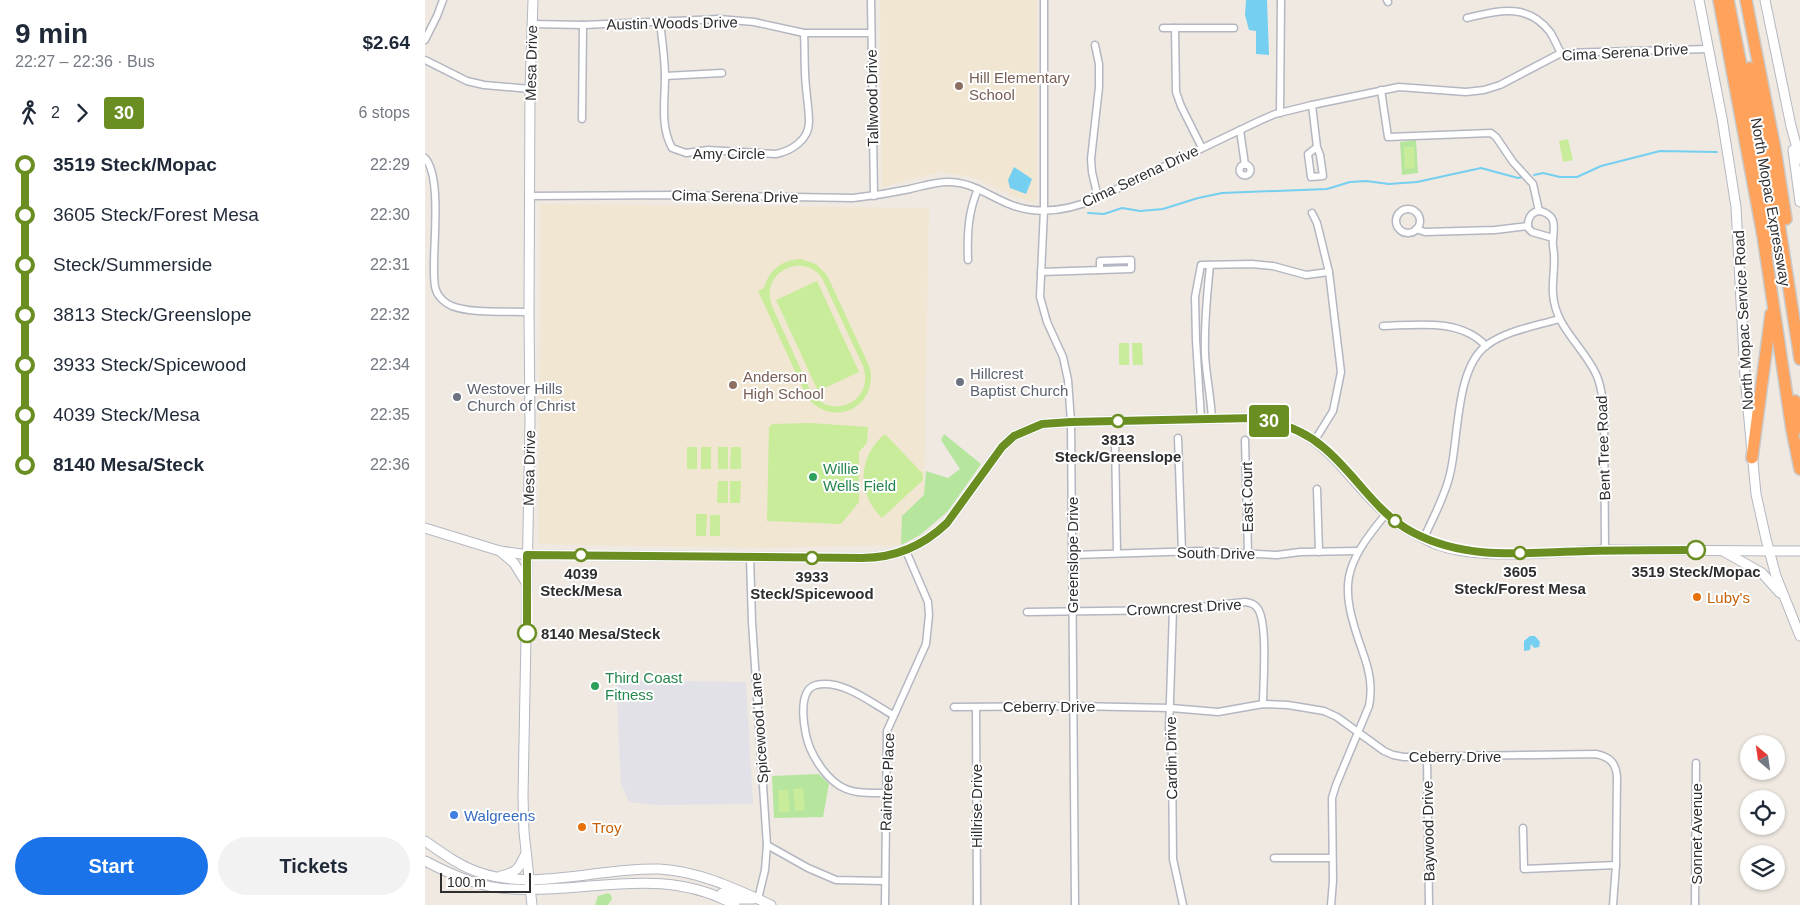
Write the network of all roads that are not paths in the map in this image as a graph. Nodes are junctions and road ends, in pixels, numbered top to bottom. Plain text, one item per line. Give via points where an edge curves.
1 (443, 0) edge
2 (533, 0) edge
3 (871, 0) edge
4 (1044, 0) edge
5 (1281, 0) edge
6 (1699, 0) edge
7 (1719, 0) edge
8 (1729, 0) edge
9 (1736, 0) edge
10 (1746, 0) edge
11 (1765, 0) edge
12 (1467, 18) dead end
13 (660, 22) junction
14 (532, 24) junction
15 (583, 25) junction
16 (1163, 28) dead end
17 (1175, 28) junction
18 (1234, 28) dead end
19 (805, 33) junction
20 (871, 33) junction
21 (425, 40) edge
22 (1095, 45) dead end
23 (1709, 49) junction
24 (1561, 52) junction
25 (425, 60) edge
26 (723, 73) dead end
27 (665, 76) junction
28 (530, 89) junction
29 (1381, 90) junction
30 (1312, 105) junction
31 (1281, 113) junction
32 (581, 119) dead end
33 (1791, 126) junction
34 (1240, 130) junction
35 (1317, 147) dead end
36 (1202, 148) junction
37 (425, 158) edge
38 (1800, 159) edge
39 (1245, 165) dead end
40 (978, 189) junction
41 (530, 196) junction
42 (874, 196) junction
43 (1098, 198) junction
44 (1800, 202) edge
45 (1539, 208) junction
46 (1043, 210) junction
47 (1312, 213) dead end
48 (1527, 226) junction
49 (1416, 229) dead end
50 (1553, 238) junction
51 (425, 247) edge
52 (434, 247) junction
53 (1780, 259) junction
54 (968, 260) dead end
55 (1210, 265) junction
56 (1100, 270) junction
57 (1041, 272) junction
58 (1329, 272) junction
59 (1773, 302) junction
60 (1800, 308) edge
61 (529, 312) junction
62 (1559, 319) junction
63 (1383, 326) dead end
64 (1485, 346) junction
65 (1800, 360) edge
66 (1201, 419) junction
67 (1212, 419) junction
68 (1071, 422) junction
69 (1800, 428) edge
70 (1178, 438) dead end
71 (1115, 439) dead end
72 (1245, 440) dead end
73 (1315, 440) junction
74 (1752, 458) junction
75 (1800, 469) edge
76 (1317, 489) dead end
77 (1386, 514) junction
78 (425, 528) edge
79 (1424, 538) junction
80 (1605, 550) junction
81 (1720, 550) junction
82 (500, 551) junction
83 (907, 551) junction
84 (1182, 551) junction
85 (1358, 551) junction
86 (1769, 551) junction
87 (1800, 551) edge
88 (1319, 552) junction
89 (1117, 553) junction
90 (1248, 553) junction
91 (527, 555) junction
92 (1073, 555) junction
93 (750, 557) junction
94 (528, 586) junction
95 (1785, 600) junction
96 (1173, 610) junction
97 (1027, 612) dead end
98 (1072, 612) junction
99 (1800, 636) edge
100 (1263, 704) junction
101 (1074, 706) junction
102 (954, 707) dead end
103 (976, 707) junction
104 (1171, 708) junction
105 (893, 715) junction
106 (1359, 732) junction
107 (1427, 757) junction
108 (1696, 763) dead end
109 (885, 793) junction
110 (1523, 828) dead end
111 (425, 841) edge
112 (767, 845) junction
113 (526, 853) junction
114 (1274, 858) dead end
115 (1332, 858) junction
116 (425, 861) edge
117 (1616, 865) junction
118 (495, 877) junction
119 (529, 879) junction
120 (885, 881) junction
121 (530, 890) junction
122 (697, 890) junction
123 (756, 903) edge
124 (532, 905) edge
125 (735, 905) edge
126 (771, 905) edge
127 (885, 905) edge
128 (977, 905) edge
129 (1075, 905) edge
130 (1183, 905) edge
131 (1331, 905) edge
132 (1429, 905) edge
133 (1613, 905) edge
134 (1695, 905) edge

1 - 21 street
2 - 14 street, Mesa Drive
3 - 20 street, Tallwood Drive
4 - 46 street, Greenslope Drive
5 - 31 street
6 - 23 street, North Mopac Service Road
7 - 59 highway, North Mopac Expressway
8 - 53 highway via 1735,7
9 - 53 highway via 1763,134
10 - 60 highway, North Mopac Expressway via 1775,150
11 - 33 street
12 - 24 street via 1503,10 1528,15 1550,32
13 - 15 street, Austin Woods Drive
13 - 19 street, Austin Woods Drive via 735,19
13 - 27 street, Amy Circle
14 - 15 street, Austin Woods Drive
14 - 28 street, Mesa Drive
15 - 32 street
16 - 17 street
17 - 18 street
17 - 36 street via 1177,92
19 - 20 street, Austin Woods Drive
19 - 27 street, Amy Circle via 810,124 795,147 784,152 677,151 670,143 665,126
20 - 42 street, Tallwood Drive
22 - 43 street via 1099,87 1091,159
23 - 24 street, Cima Serena Drive
23 - 74 street, North Mopac Service Road via 1736,207
24 - 29 street, Cima Serena Drive via 1500,85 1484,90 1465,92 1399,87
25 - 28 street via 467,81
26 - 27 street
28 - 41 street, Mesa Drive
29 - 30 street, Cima Serena Drive
29 - 45 street via 1388,137 1491,133 1533,184
30 - 31 street, Cima Serena Drive
30 - 35 street
31 - 34 street, Cima Serena Drive
33 - 38 street
33 - 44 street
34 - 36 street, Cima Serena Drive
34 - 39 street
36 - 43 street, Cima Serena Drive
37 - 52 street via 432,170 435,190
40 - 42 street, Cima Serena Drive via 966,184 943,182
40 - 46 street, Cima Serena Drive via 1009,204
40 - 54 street via 970,209
41 - 42 street, Cima Serena Drive
41 - 61 street, Mesa Drive
43 - 46 street, Cima Serena Drive via 1068,208
45 - 48 street via 1529,217
45 - 50 street, Bent Tree Road via 1553,221
46 - 57 street, Greenslope Drive
47 - 58 street
48 - 49 street via 1425,232
48 - 50 street via 1532,232
50 - 62 street, Bent Tree Road via 1553,295
51 - 52 street
52 - 61 street via 436,291 441,299 461,309
53 - 65 highway
53 - 69 highway
55 - 58 street via 1273,266 1305,275
55 - 66 street via 1201,265 1195,297
55 - 67 street via 1205,355
56 - 56 street via 1100,261 1131,260 1131,269
56 - 57 street
57 - 68 street, Greenslope Drive via 1040,297 1063,357
58 - 73 street via 1340,382 1333,411
59 - 74 highway
59 - 75 highway, North Mopac Expressway
61 - 91 street, Mesa Drive
62 - 64 street via 1513,332
62 - 80 street, Bent Tree Road via 1597,374 1602,391
63 - 64 street via 1429,324 1457,328 1476,336
64 - 79 street via 1471,366 1463,388 1451,472
66 - 67 street
66 - 68 street
67 - 73 street via 1254,418 1290,427
68 - 83 street via 1042,424 1014,436 1002,447 947,523 929,539
68 - 92 street, Greenslope Drive
70 - 84 street
71 - 89 street
72 - 90 street, East Court
73 - 77 street
74 - 86 street, North Mopac Service Road via 1756,494
76 - 88 street
77 - 79 street
77 - 85 street
78 - 82 street
79 - 80 street via 1473,552
80 - 81 street
81 - 86 street
81 - 95 street via 1762,573
82 - 91 street
82 - 94 street via 514,563
83 - 93 street via 873,558
83 - 105 street, Raintree Place via 928,602 928,631 922,654
84 - 89 street, South Drive
84 - 90 street, South Drive
85 - 88 street, South Drive
85 - 106 street via 1347,578 1348,603 1371,678 1369,706
86 - 87 street
86 - 95 street, North Mopac Service Road
88 - 90 street, South Drive
89 - 92 street, South Drive
91 - 93 street
91 - 94 street, Mesa Drive
92 - 98 street, Greenslope Drive
93 - 112 street, Spicewood Lane
94 - 113 street, Mesa Drive via 523,796
95 - 99 street, North Mopac Service Road
96 - 98 street, Crowncrest Drive
96 - 100 street, Crowncrest Drive via 1245,602 1258,609 1263,628
96 - 104 street, Cardin Drive
97 - 98 street, Crowncrest Drive
98 - 101 street, Greenslope Drive
100 - 104 street, Ceberry Drive via 1219,712
100 - 106 street, Ceberry Drive via 1324,711
101 - 103 street, Ceberry Drive
101 - 104 street, Ceberry Drive
101 - 129 street, Greenslope Drive
102 - 103 street, Ceberry Drive
103 - 128 street, Hillrise Drive
104 - 130 street, Cardin Drive via 1173,859
105 - 109 street, Raintree Place via 886,740
105 - 109 street via 851,692 827,684 815,685 806,693 804,700 806,737 810,749 831,779 849,791
106 - 107 street, Ceberry Drive via 1393,755
106 - 115 street via 1333,798
107 - 117 street, Ceberry Drive via 1606,756 1614,763 1617,777
107 - 132 street, Baywood Drive
108 - 134 street, Sonnet Avenue
109 - 120 street, Raintree Place
110 - 117 street via 1524,869
111 - 118 street via 469,868
112 - 120 street via 836,880
112 - 123 street, Spicewood Lane via 765,870
113 - 118 street via 515,872
113 - 119 street, Mesa Drive
114 - 115 street
115 - 131 street
116 - 121 street via 466,880 494,888
117 - 133 street, Ceberry Drive
118 - 119 street
119 - 121 street, Mesa Drive
119 - 123 street via 661,870 700,876
120 - 127 street, Raintree Place
121 - 122 street via 640,882
121 - 124 street, Mesa Drive
122 - 123 street via 717,891
122 - 125 street
123 - 126 street

